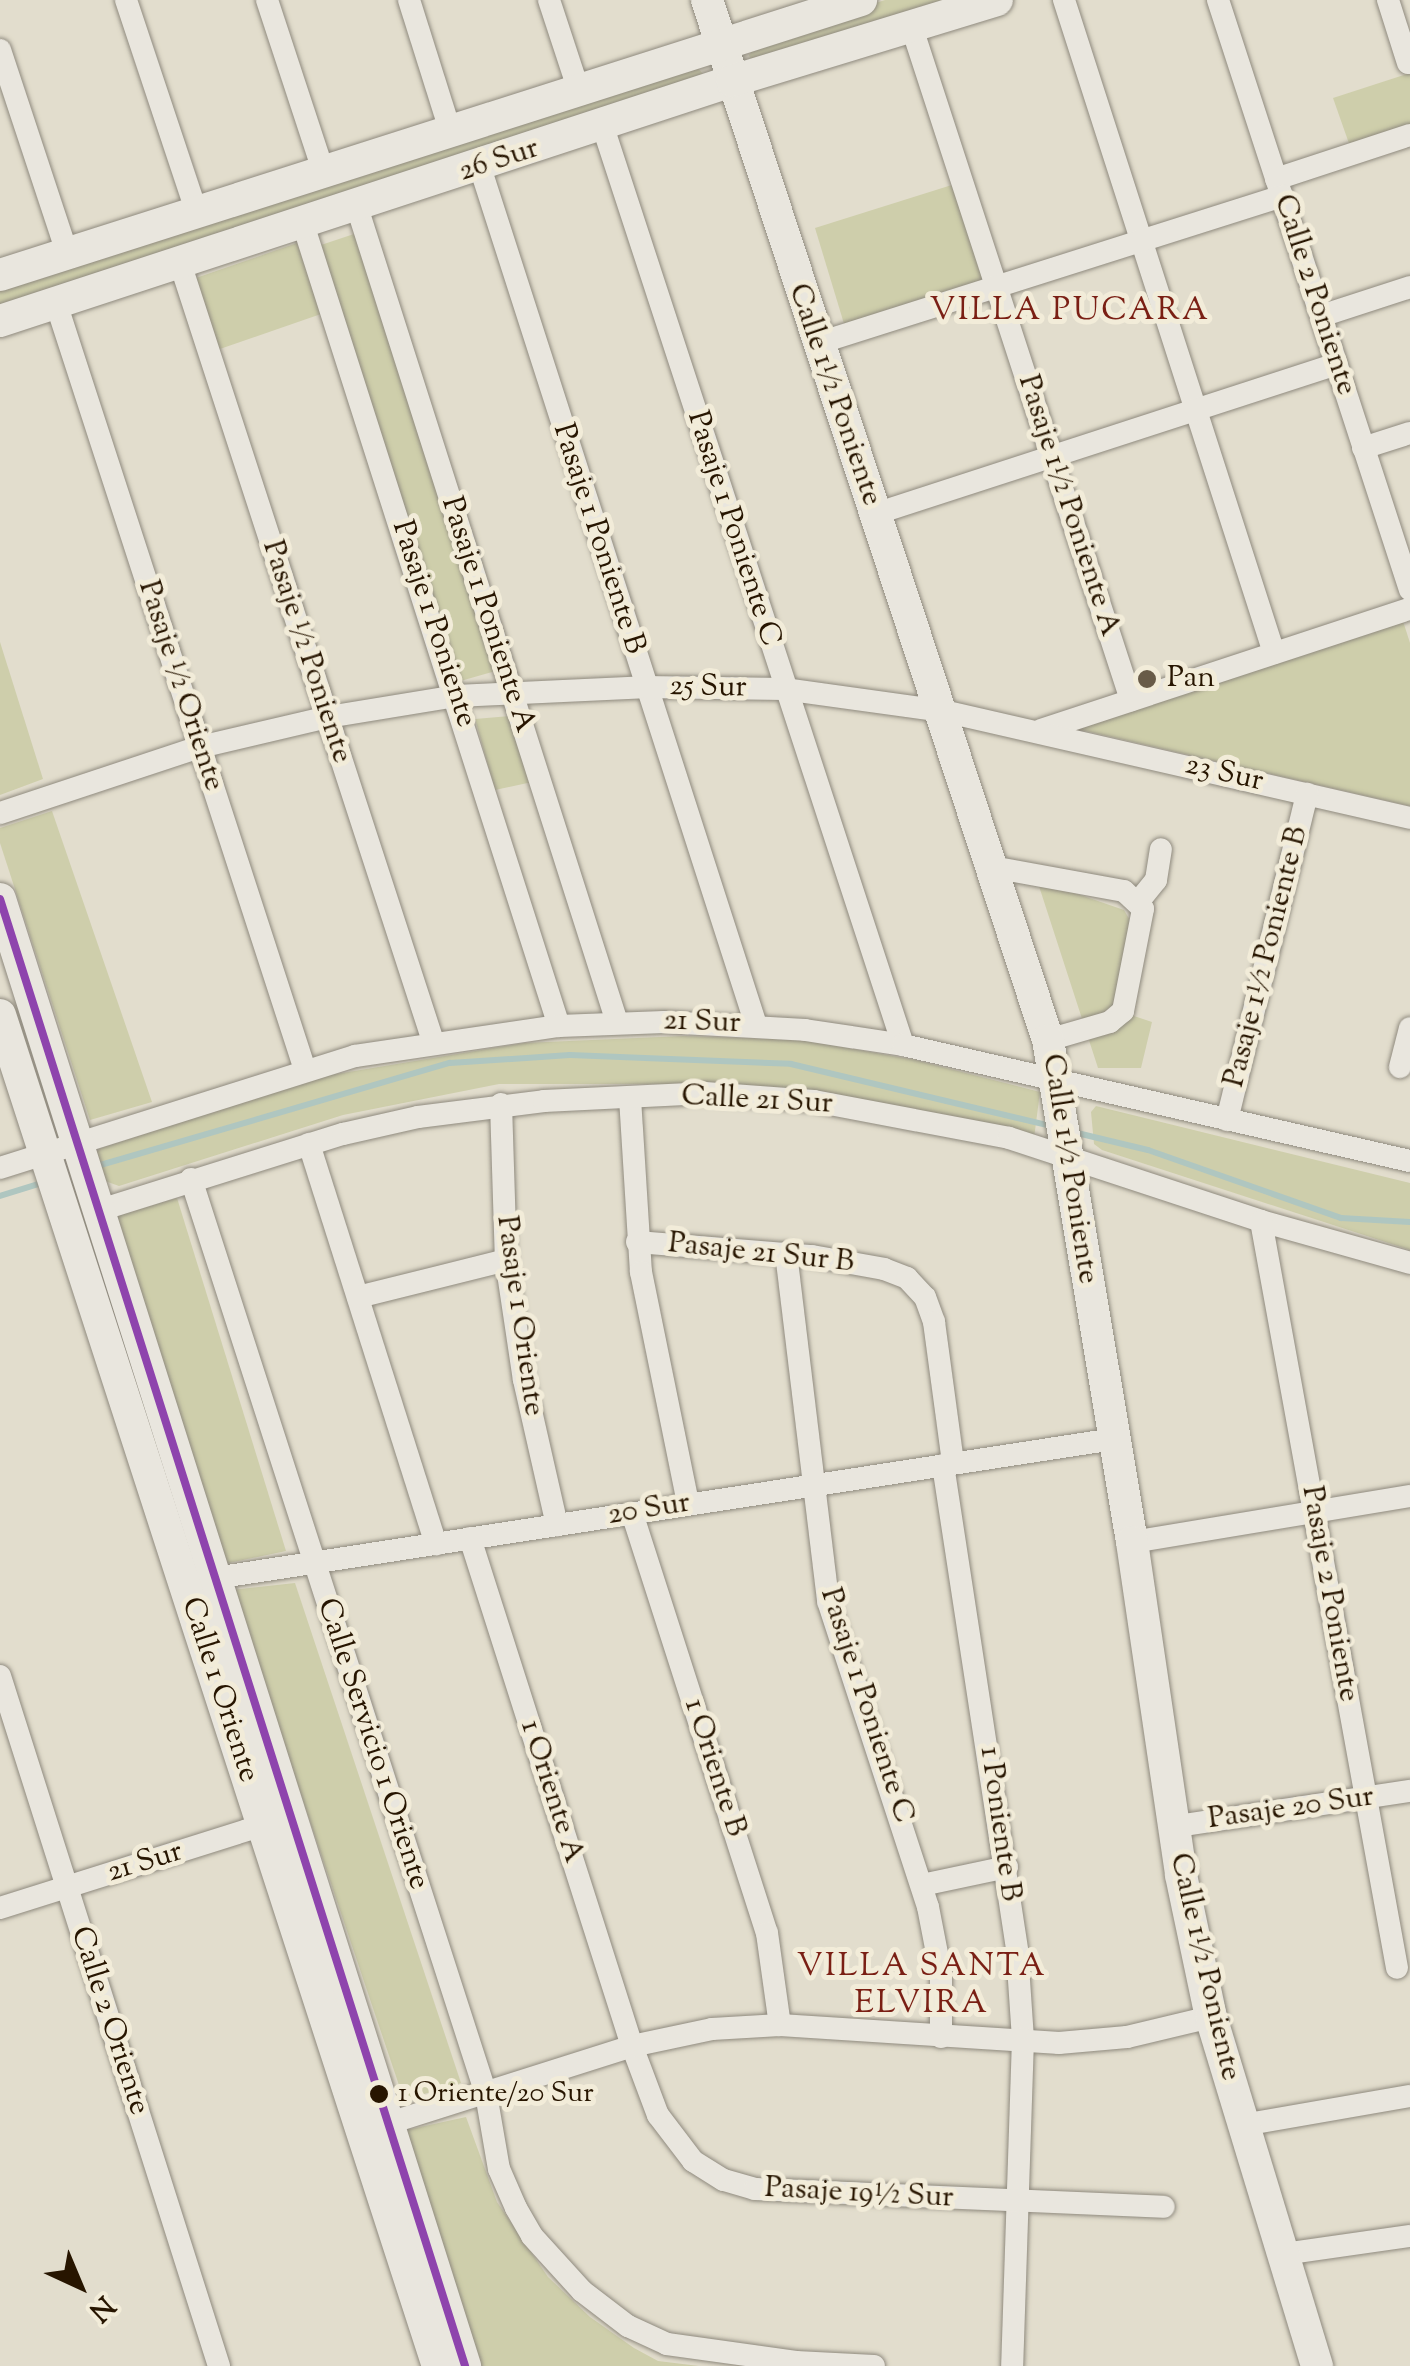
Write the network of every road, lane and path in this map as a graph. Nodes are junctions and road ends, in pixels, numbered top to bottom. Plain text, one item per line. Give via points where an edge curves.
1 (126, 0) edge
2 (268, 0) edge
3 (409, 0) edge
4 (549, 0) edge
5 (706, 0) edge
6 (861, 0) edge
7 (997, 0) edge
8 (1064, 0) edge
9 (1218, 0) edge
10 (1388, 0) edge
11 (912, 28) junction
12 (720, 44) junction
13 (0, 50) edge
14 (1408, 64) edge
15 (732, 81) junction
16 (579, 91) junction
17 (10, 116) edge
18 (604, 127) junction
19 (450, 130) junction
20 (1410, 135) edge
21 (480, 167) junction
22 (322, 170) junction
23 (1279, 188) junction
24 (357, 206) junction
25 (196, 211) junction
26 (303, 224) junction
27 (1141, 241) junction
28 (68, 253) junction
29 (180, 263) junction
30 (0, 274) edge
31 (1410, 287) edge
32 (997, 288) junction
33 (56, 303) junction
34 (1321, 316) junction
35 (0, 321) edge
36 (816, 344) junction
37 (1336, 364) junction
38 (1196, 411) junction
39 (1410, 432) edge
40 (1364, 448) junction
41 (1052, 457) junction
42 (875, 514) junction
43 (1410, 590) edge
44 (1410, 609) edge
45 (1274, 653) junction
46 (644, 687) junction
47 (784, 689) junction
48 (511, 691) junction
49 (456, 696) junction
50 (1131, 700) junction
51 (943, 711) junction
52 (328, 717) junction
53 (1038, 731) junction
54 (200, 748) junction
55 (1308, 794) junction
56 (0, 813) edge
57 (1410, 818) edge
58 (1162, 849) dead end
59 (992, 867) junction
60 (0, 899) edge
61 (1138, 901) junction
62 (0, 1015) edge
63 (618, 1022) junction
64 (756, 1025) junction
65 (560, 1026) junction
66 (1410, 1028) edge
67 (1048, 1040) junction
68 (433, 1041) junction
69 (903, 1045) junction
70 (1400, 1066) dead end
71 (305, 1070) junction
72 (1057, 1091) junction
73 (630, 1098) junction
74 (501, 1104) junction
75 (1227, 1120) junction
76 (309, 1144) junction
77 (1064, 1147) junction
78 (1410, 1161) edge
79 (66, 1166) junction
80 (0, 1168) edge
81 (192, 1179) junction
82 (98, 1210) junction
83 (1261, 1221) junction
84 (637, 1242) junction
85 (786, 1253) junction
86 (506, 1260) junction
87 (1410, 1263) edge
88 (884, 1269) joint
89 (358, 1297) junction
90 (1114, 1439) junction
91 (948, 1464) junction
92 (813, 1486) junction
93 (1410, 1496) edge
94 (688, 1504) junction
95 (1314, 1512) junction
96 (632, 1513) junction
97 (557, 1525) junction
98 (470, 1538) junction
99 (1132, 1542) junction
100 (436, 1544) junction
101 (313, 1562) junction
102 (198, 1580) junction
103 (0, 1676) edge
104 (1410, 1791) edge
105 (1366, 1798) junction
106 (276, 1822) junction
107 (1171, 1827) junction
108 (1007, 1867) junction
109 (922, 1885) junction
110 (67, 1887) junction
111 (0, 1908) edge
112 (1397, 1968) dead end
113 (1211, 2017) junction
114 (780, 2026) junction
115 (941, 2037) junction
116 (1023, 2039) junction
117 (632, 2046) junction
118 (486, 2094) junction
119 (1410, 2096) edge
120 (1244, 2125) junction
121 (375, 2128) junction
122 (1018, 2201) junction
123 (1164, 2207) dead end
124 (1410, 2236) edge
125 (1283, 2254) junction
126 (218, 2366) edge
127 (438, 2366) edge
128 (465, 2366) edge
129 (874, 2366) edge
130 (1012, 2366) edge
131 (1317, 2366) edge

1 - 25 street
2 - 22 street
3 - 19 street
4 - 16 street
5 - 12 street, Calle 1½ Poniente
6 - 12 street, 26 Sur
7 - 11 street, 26 Sur
8 - 27 street
9 - 23 street, Calle 2 Poniente
10 - 14 street
11 - 15 street, 26 Sur
11 - 32 street, Pasaje 1½ Poniente A
12 - 15 street, Calle 1½ Poniente
12 - 16 street, 26 Sur
13 - 17 street
15 - 18 street, 26 Sur
15 - 36 street, Calle 1½ Poniente
16 - 19 street, 26 Sur
17 - 28 street
18 - 21 street, 26 Sur
18 - 47 street, Pasaje 1 Poniente C
19 - 22 street, 26 Sur
20 - 23 street
21 - 24 street, 26 Sur
21 - 46 street, Pasaje 1 Poniente B
22 - 25 street, 26 Sur
23 - 27 street
23 - 34 street, Calle 2 Poniente
24 - 26 street, 26 Sur
24 - 48 street, Pasaje 1 Poniente A
25 - 28 street, 26 Sur
26 - 29 street, 26 Sur
26 - 49 street, Pasaje 1 Poniente
27 - 32 street
27 - 38 street
28 - 30 street, 26 Sur
29 - 33 street, 26 Sur
29 - 52 street, Pasaje ½ Poniente
31 - 34 street
32 - 36 street
32 - 41 street, Pasaje 1½ Poniente A
33 - 35 street, 26 Sur
33 - 54 street, Pasaje ½ Oriente
34 - 37 street, Calle 2 Poniente
36 - 42 street, Calle 1½ Poniente
37 - 38 street
37 - 40 street, Calle 2 Poniente
38 - 41 street
38 - 45 street
39 - 40 street
40 - 43 street, Calle 2 Poniente
41 - 42 street
41 - 50 street, Pasaje 1½ Poniente A
42 - 51 street, Calle 1½ Poniente
44 - 45 street
45 - 50 street
46 - 47 street, 25 Sur
46 - 48 street, 25 Sur
46 - 64 street, Pasaje 1 Poniente B
47 - 51 street, 25 Sur
47 - 69 street, Pasaje 1 Poniente C
48 - 49 street, 25 Sur
48 - 63 street, Pasaje 1 Poniente A
49 - 52 street, 25 Sur
49 - 65 street, Pasaje 1 Poniente
50 - 53 street
51 - 53 street, 25 Sur
51 - 59 street, Calle 1½ Poniente
52 - 54 street, 25 Sur
52 - 68 street, Pasaje ½ Poniente
53 - 55 street, 23 Sur
54 - 56 street, 25 Sur
54 - 71 street, Pasaje ½ Oriente
55 - 57 street, 23 Sur
55 - 75 street, Pasaje 1½ Poniente B
58 - 61 street via 1156,880
59 - 61 street via 1124,891
59 - 67 street, Calle 1½ Poniente
60 - 79 street, Calle 1 Oriente
61 - 67 street via 1144,918 1123,1011 1110,1022
62 - 79 street, Calle 1 Oriente
63 - 64 street, 21 Sur
63 - 65 street, 21 Sur
64 - 69 street, 21 Sur
65 - 68 street, 21 Sur
66 - 70 street
67 - 72 street, Calle 1½ Poniente
68 - 71 street, 21 Sur
69 - 72 street, 21 Sur
71 - 79 street, 21 Sur
72 - 75 street, 21 Sur
72 - 77 street, Calle 1½ Poniente
73 - 74 street, Calle 21 Sur
73 - 77 street, Calle 21 Sur via 705,1093 814,1101
73 - 84 street
74 - 76 street, Calle 21 Sur
74 - 86 street, Pasaje 1 Oriente
75 - 78 street, 21 Sur
76 - 81 street, Calle 21 Sur
76 - 89 street
77 - 83 street, Calle 21 Sur
77 - 90 street, Calle 1½ Poniente
79 - 80 street, 21 Sur
79 - 82 street, Calle 1 Oriente
79 - 102 street, Calle 1 Oriente
81 - 82 street, Calle 21 Sur
81 - 101 street, Calle Servicio 1 Oriente
82 - 102 street, Calle 1 Oriente
83 - 87 street, Calle 21 Sur
83 - 95 street, Pasaje 2 Poniente
84 - 85 street, Pasaje 21 Sur B
84 - 94 street
85 - 88 street, Pasaje 21 Sur B
85 - 92 street, Pasaje 1 Poniente C
86 - 89 street
86 - 97 street, Pasaje 1 Oriente via 524,1380
88 - 91 street, 1 Poniente B via 907,1278 930,1309
89 - 100 street
90 - 91 street, 20 Sur
90 - 99 street, Calle 1½ Poniente
91 - 92 street, 20 Sur
91 - 108 street, 1 Poniente B
92 - 94 street, 20 Sur
92 - 109 street, Pasaje 1 Poniente C via 828,1601
93 - 95 street
94 - 96 street, 20 Sur
95 - 99 street
95 - 105 street, Pasaje 2 Poniente
96 - 97 street, 20 Sur
96 - 114 street, 1 Oriente B via 767,1934
97 - 98 street, 20 Sur
98 - 100 street, 20 Sur
98 - 117 street, 1 Oriente A
99 - 107 street, Calle 1½ Poniente
100 - 101 street, 20 Sur
101 - 102 street, 20 Sur
101 - 118 street, Calle Servicio 1 Oriente
102 - 106 street, Calle 1 Oriente
103 - 110 street, Calle 2 Oriente
104 - 105 street, Pasaje 20 Sur
105 - 107 street, Pasaje 20 Sur
105 - 112 street, Pasaje 2 Poniente
106 - 110 street, 21 Sur
106 - 121 street, Calle 1 Oriente
107 - 113 street, Calle 1½ Poniente
108 - 109 street
108 - 116 street, 1 Poniente B
109 - 115 street, Pasaje 1 Poniente C via 938,1956
110 - 111 street, 21 Sur
110 - 126 street, Calle 2 Oriente
113 - 116 street via 1097,2042
113 - 120 street, Calle 1½ Poniente
114 - 115 street
114 - 117 street via 712,2029
115 - 116 street
116 - 122 street, 1 Poniente B
117 - 118 street
117 - 122 street, Pasaje 19½ Sur via 668,2132 693,2161 724,2180 771,2191
118 - 121 street
118 - 129 street, Calle Servicio 1 Oriente via 500,2169 532,2236 582,2290 628,2326 667,2344
119 - 120 street
120 - 125 street, Calle 1½ Poniente
121 - 127 street, Calle 1 Oriente
121 - 128 street, Calle 1 Oriente
122 - 123 street, Pasaje 19½ Sur
122 - 130 street, 1 Poniente B
124 - 125 street
125 - 131 street, Calle 1½ Poniente

